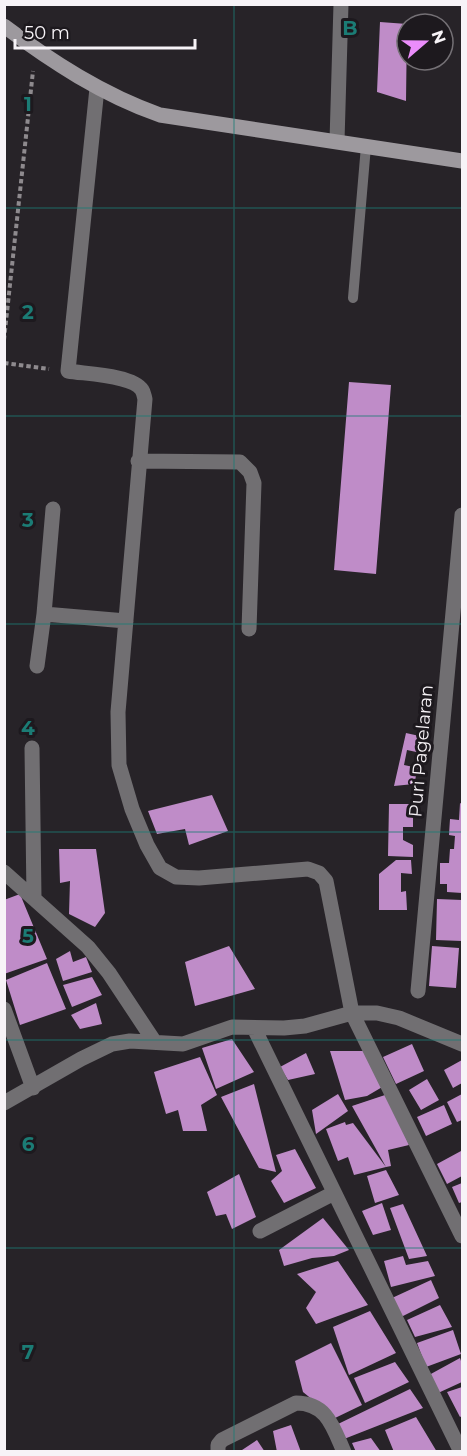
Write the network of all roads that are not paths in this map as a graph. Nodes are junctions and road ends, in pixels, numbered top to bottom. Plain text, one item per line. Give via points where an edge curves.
1 (341, 4) edge
2 (4, 26) edge
3 (98, 88) junction
4 (337, 141) junction
5 (366, 146) junction
6 (462, 161) edge
7 (352, 298) dead end
8 (138, 460) junction
9 (53, 508) dead end
10 (462, 515) edge
11 (44, 614) junction
12 (126, 621) junction
13 (249, 628) dead end
14 (37, 666) dead end
15 (32, 747) dead end
16 (4, 872) edge
17 (34, 898) junction
18 (418, 991) dead end
19 (4, 1010) edge
20 (352, 1013) junction
21 (254, 1028) junction
22 (154, 1041) junction
23 (462, 1044) edge
24 (33, 1088) junction
25 (4, 1103) edge
26 (334, 1193) junction
27 (260, 1231) dead end
28 (462, 1236) edge
29 (218, 1452) edge
30 (344, 1452) edge
31 (461, 1452) edge

1 - 4 street
2 - 3 street
3 - 4 street via 160,115
3 - 8 street via 68,371 126,379 142,390 145,399
4 - 5 street
5 - 6 street
5 - 7 lane
8 - 12 street
8 - 13 street via 240,462 250,472 254,483
9 - 11 street
10 - 18 street, Puri Pagelaran
11 - 12 street
11 - 14 street
12 - 20 street via 118,712 119,765 132,809 160,868 176,877 199,878 308,869 320,873 329,889
15 - 17 street
16 - 17 street
17 - 22 street via 99,960
19 - 24 street
20 - 21 street via 305,1026
20 - 23 street via 399,1018
20 - 28 street
21 - 22 street via 224,1029 183,1044
21 - 26 street
22 - 24 street via 112,1044
24 - 25 street
26 - 27 street
26 - 31 street
29 - 30 street via 222,1440 296,1403 308,1403 327,1418

